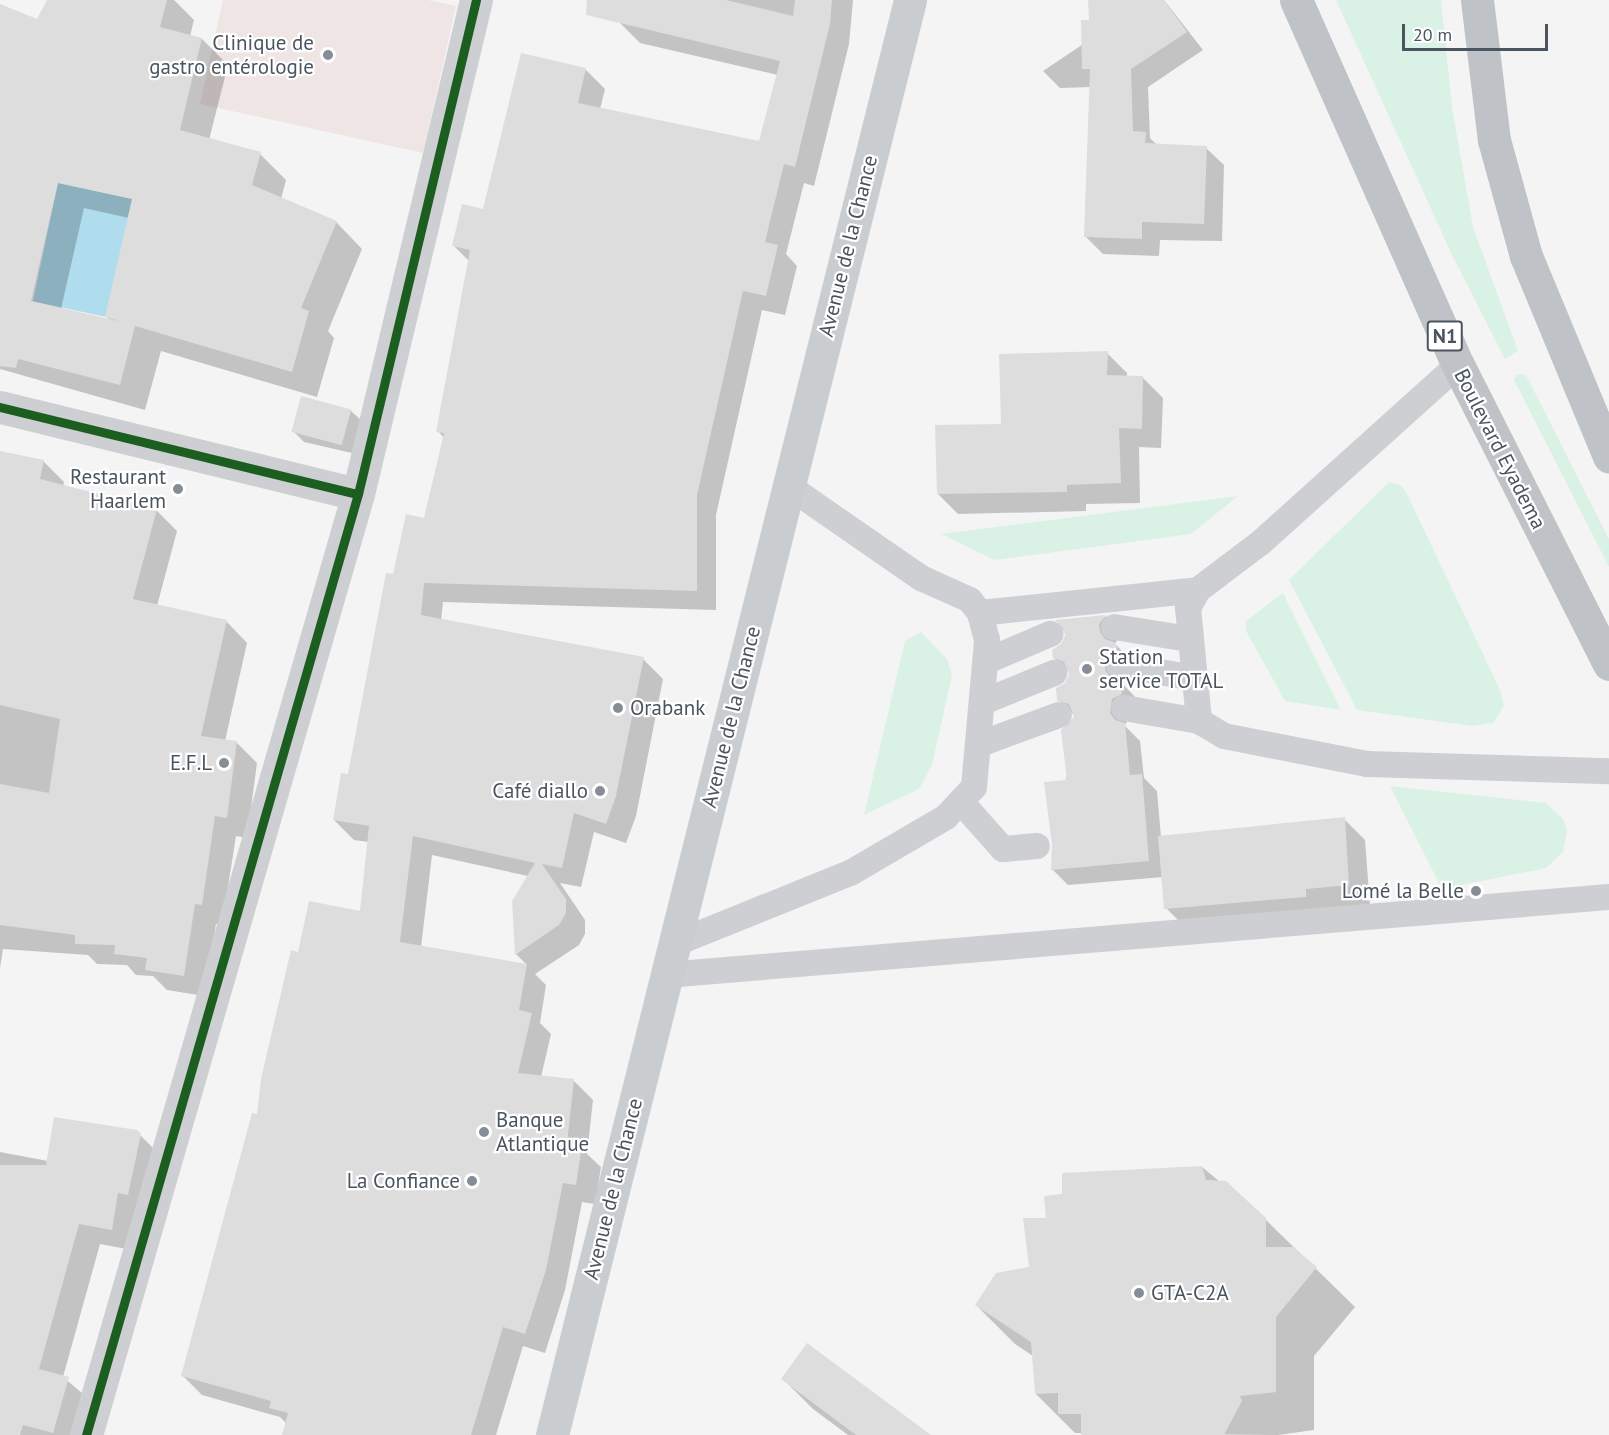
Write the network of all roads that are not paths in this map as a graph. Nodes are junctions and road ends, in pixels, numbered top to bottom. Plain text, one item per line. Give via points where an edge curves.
1 (476, 0) edge
2 (910, 0) edge
3 (1296, 0) edge
4 (1477, 0) edge
5 (1458, 365) junction
6 (0, 407) edge
7 (1609, 456) edge
8 (788, 486) junction
9 (358, 494) junction
10 (1198, 590) junction
11 (980, 613) junction
12 (1114, 627) dead end
13 (1050, 634) dead end
14 (1190, 639) junction
15 (987, 661) junction
16 (1609, 664) edge
17 (1119, 665) dead end
18 (1054, 673) dead end
19 (1195, 678) junction
20 (983, 702) junction
21 (1124, 708) dead end
22 (1059, 715) dead end
23 (1199, 721) junction
24 (980, 744) junction
25 (1609, 771) edge
26 (962, 803) junction
27 (1037, 846) dead end
28 (1609, 897) edge
29 (674, 944) junction
30 (666, 975) junction
31 (86, 1435) edge
32 (552, 1435) edge

1 - 9 street
2 - 8 main road, Avenue de la Chance
3 - 5 highway, Boulevard Eyadema / N1
4 - 7 highway via 1494,140 1526,256
5 - 10 lane via 1260,543
5 - 16 highway, Boulevard Eyadema / N1
6 - 9 street
8 - 11 lane via 921,578 970,600
8 - 29 main road, Avenue de la Chance
9 - 31 street
10 - 11 lane
10 - 14 lane via 1188,608
11 - 15 lane via 986,625
12 - 14 lane
13 - 15 lane
14 - 19 lane
15 - 20 lane
17 - 19 lane
18 - 20 lane
19 - 23 lane
20 - 24 lane
21 - 23 lane
22 - 24 lane
23 - 25 lane via 1224,736 1366,764
24 - 26 lane via 974,787
26 - 27 lane via 1003,849
26 - 29 lane via 946,817 852,873
28 - 30 lane
29 - 30 main road, Avenue de la Chance
30 - 32 main road, Avenue de la Chance

